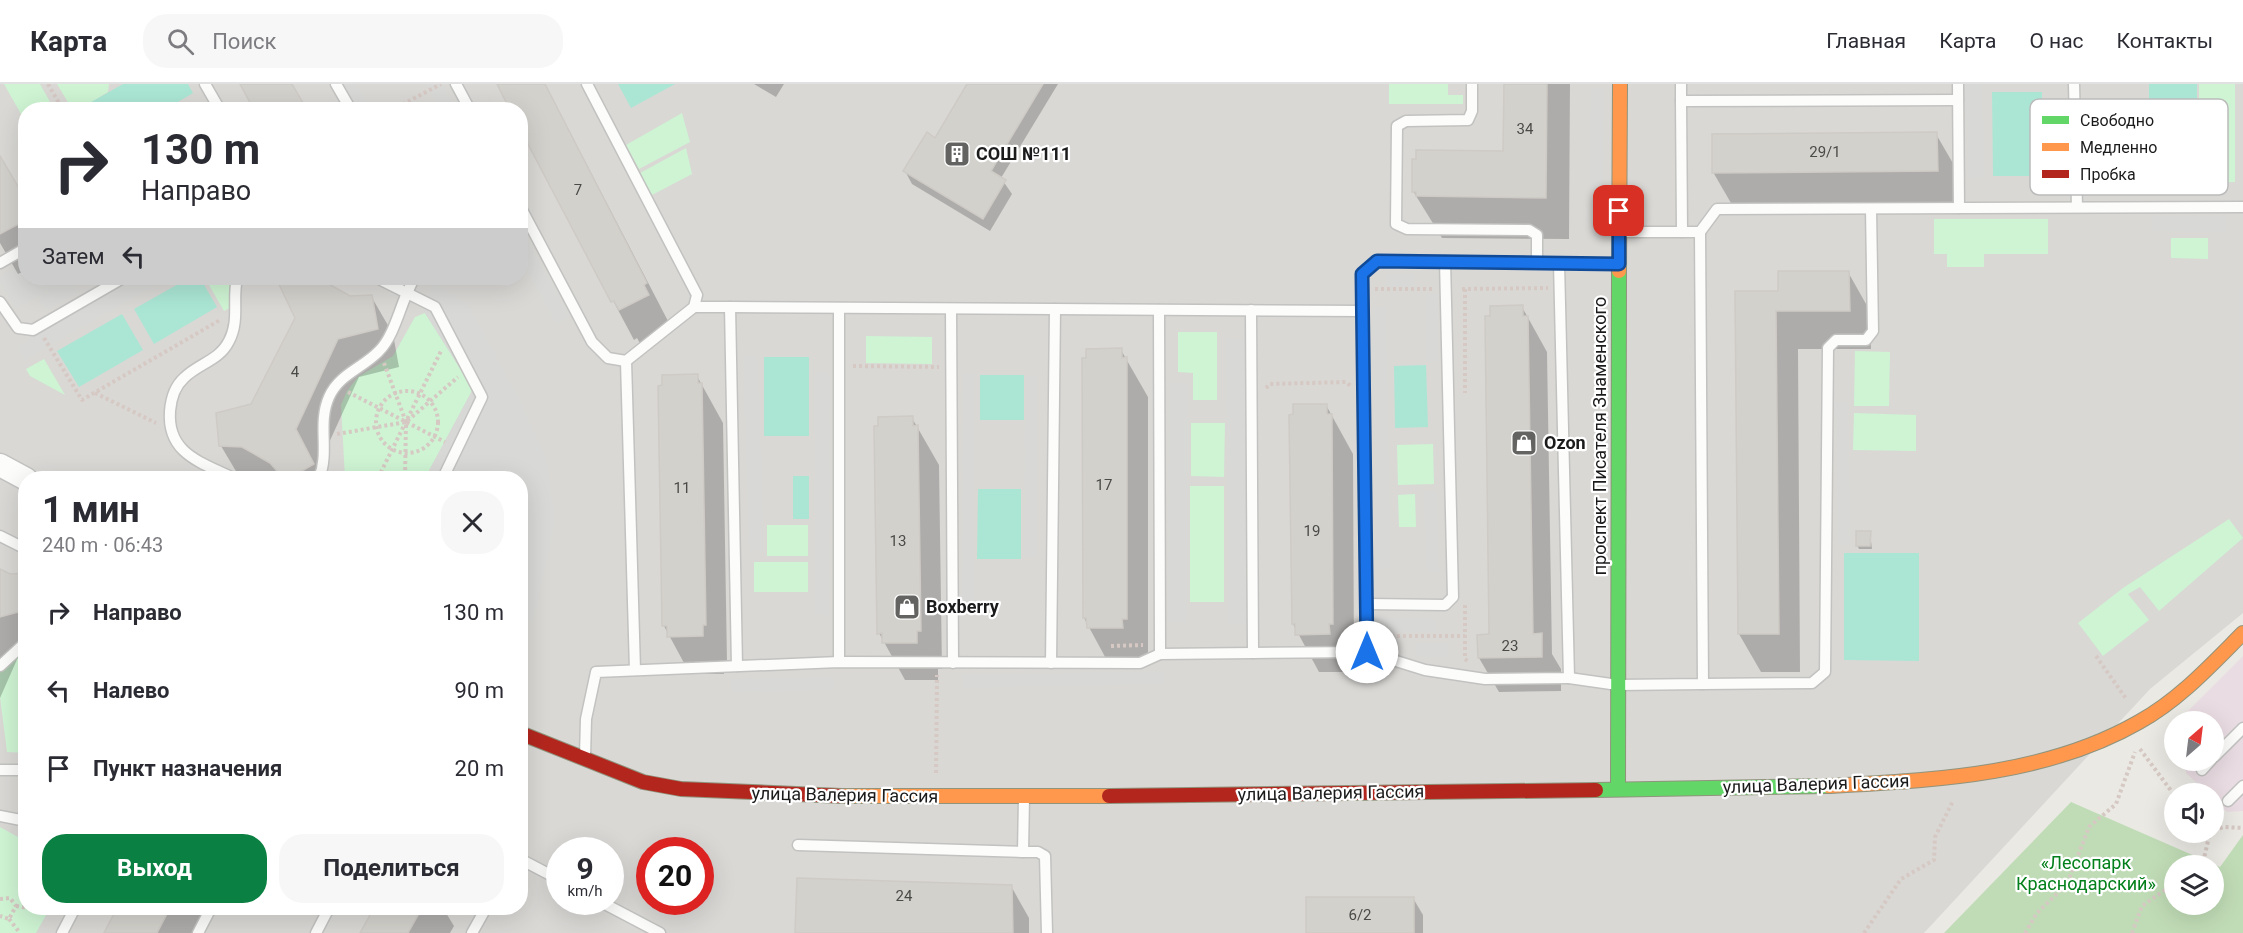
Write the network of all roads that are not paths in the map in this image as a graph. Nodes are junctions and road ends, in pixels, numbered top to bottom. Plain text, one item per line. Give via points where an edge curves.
1 (205, 84) edge
2 (336, 84) edge
3 (456, 84) edge
4 (587, 84) edge
5 (1472, 84) edge
6 (1620, 84) edge
7 (1681, 84) edge
8 (1958, 84) edge
9 (2074, 84) edge
10 (2074, 99) edge
11 (1958, 100) junction
12 (1681, 101) junction
13 (215, 102) edge
14 (346, 102) edge
15 (466, 102) edge
16 (2077, 195) edge
17 (2077, 207) junction
18 (2243, 207) edge
19 (1959, 208) junction
20 (1871, 209) junction
21 (528, 221) edge
22 (1619, 232) junction
23 (1682, 232) junction
24 (1701, 232) junction
25 (18, 252) edge
26 (1445, 261) junction
27 (0, 262) edge
28 (1537, 262) junction
29 (1559, 263) junction
30 (1619, 264) junction
31 (111, 285) edge
32 (237, 285) edge
33 (391, 285) edge
34 (411, 285) edge
35 (407, 293) junction
36 (0, 302) edge
37 (694, 307) junction
38 (730, 307) junction
39 (839, 308) junction
40 (951, 309) junction
41 (1055, 309) junction
42 (1159, 310) junction
43 (1251, 310) junction
44 (1363, 311) junction
45 (626, 361) junction
46 (0, 465) edge
47 (220, 471) edge
48 (322, 471) edge
49 (447, 471) edge
50 (18, 475) edge
51 (0, 537) edge
52 (18, 545) edge
53 (1367, 604) junction
54 (2243, 633) edge
55 (18, 649) edge
56 (1367, 652) junction
57 (1253, 653) junction
58 (1160, 654) junction
59 (839, 662) junction
60 (953, 663) junction
61 (1052, 663) junction
62 (0, 666) edge
63 (737, 666) junction
64 (636, 670) junction
65 (1569, 678) junction
66 (1703, 684) junction
67 (1618, 685) junction
68 (2243, 728) edge
69 (528, 736) edge
70 (2224, 747) edge
71 (585, 760) junction
72 (0, 770) edge
73 (18, 770) edge
74 (2243, 786) edge
75 (1618, 788) junction
76 (1024, 797) junction
77 (2228, 801) dead end
78 (0, 816) edge
79 (18, 819) edge
80 (798, 845) dead end
81 (1023, 852) junction
82 (528, 863) edge
83 (546, 873) edge
84 (624, 914) edge
85 (71, 915) edge
86 (207, 915) edge
87 (325, 915) edge
88 (482, 915) edge
89 (62, 933) edge
90 (198, 933) edge
91 (316, 933) edge
92 (472, 933) edge
93 (660, 933) edge
94 (1047, 933) edge

1 - 13 lane
2 - 14 lane
3 - 15 lane
4 - 37 lane via 697,295
5 - 28 lane via 1468,120 1406,121 1397,126 1396,224 1407,229 1529,230 1537,235
6 - 22 street, проспект Писателя Знаменского
7 - 12 lane
8 - 11 lane
9 - 10 lane
11 - 12 lane
11 - 19 lane
12 - 23 lane
16 - 17 lane
17 - 18 lane
17 - 19 lane
19 - 20 lane
20 - 24 lane via 1717,209
20 - 66 lane via 1873,331 1866,340 1836,340 1828,348 1825,672 1812,683
21 - 45 lane via 592,342 608,358
22 - 23 lane
22 - 30 street, проспект Писателя Знаменского
23 - 24 lane
24 - 66 lane
25 - 27 lane
26 - 28 lane
26 - 44 lane via 1377,261 1362,274
26 - 53 lane via 1453,597 1445,605
28 - 29 lane
29 - 30 lane
29 - 65 lane
30 - 67 street, проспект Писателя Знаменского
31 - 36 lane via 25,331 18,328
32 - 47 lane via 236,322 229,341 214,360 183,378 170,407 173,439 187,454
33 - 35 lane
34 - 35 lane
35 - 48 lane via 380,351 336,386 324,411
35 - 49 lane via 435,307 482,397
37 - 38 lane
37 - 45 lane
38 - 39 lane
38 - 63 lane
39 - 40 lane
39 - 59 lane
40 - 41 lane
40 - 60 lane
41 - 42 lane
41 - 61 lane
42 - 43 lane
42 - 58 lane
43 - 44 lane
43 - 57 lane
44 - 53 lane
45 - 64 lane
46 - 50 street
51 - 52 lane
53 - 56 lane
54 - 75 street, улица Валерия Гассия via 2196,681 2141,722 2077,752 2006,768 1906,781 1805,787
55 - 62 lane
56 - 57 lane
56 - 65 lane via 1425,670 1485,679
57 - 58 lane
58 - 61 lane via 1140,663
59 - 60 lane
59 - 63 lane
60 - 61 lane
63 - 64 lane
64 - 71 lane via 596,672 586,719
65 - 67 lane
66 - 67 lane
67 - 75 street, проспект Писателя Знаменского
68 - 70 lane
69 - 71 street, улица Валерия Гассия
71 - 76 street, улица Валерия Гассия via 643,782 681,789 801,796
72 - 73 lane
74 - 77 lane
75 - 76 street, улица Валерия Гассия
76 - 81 lane
78 - 79 lane
80 - 81 lane
81 - 94 lane via 1045,856
82 - 83 lane
84 - 93 lane
85 - 89 lane
86 - 90 lane
87 - 91 lane
88 - 92 lane

